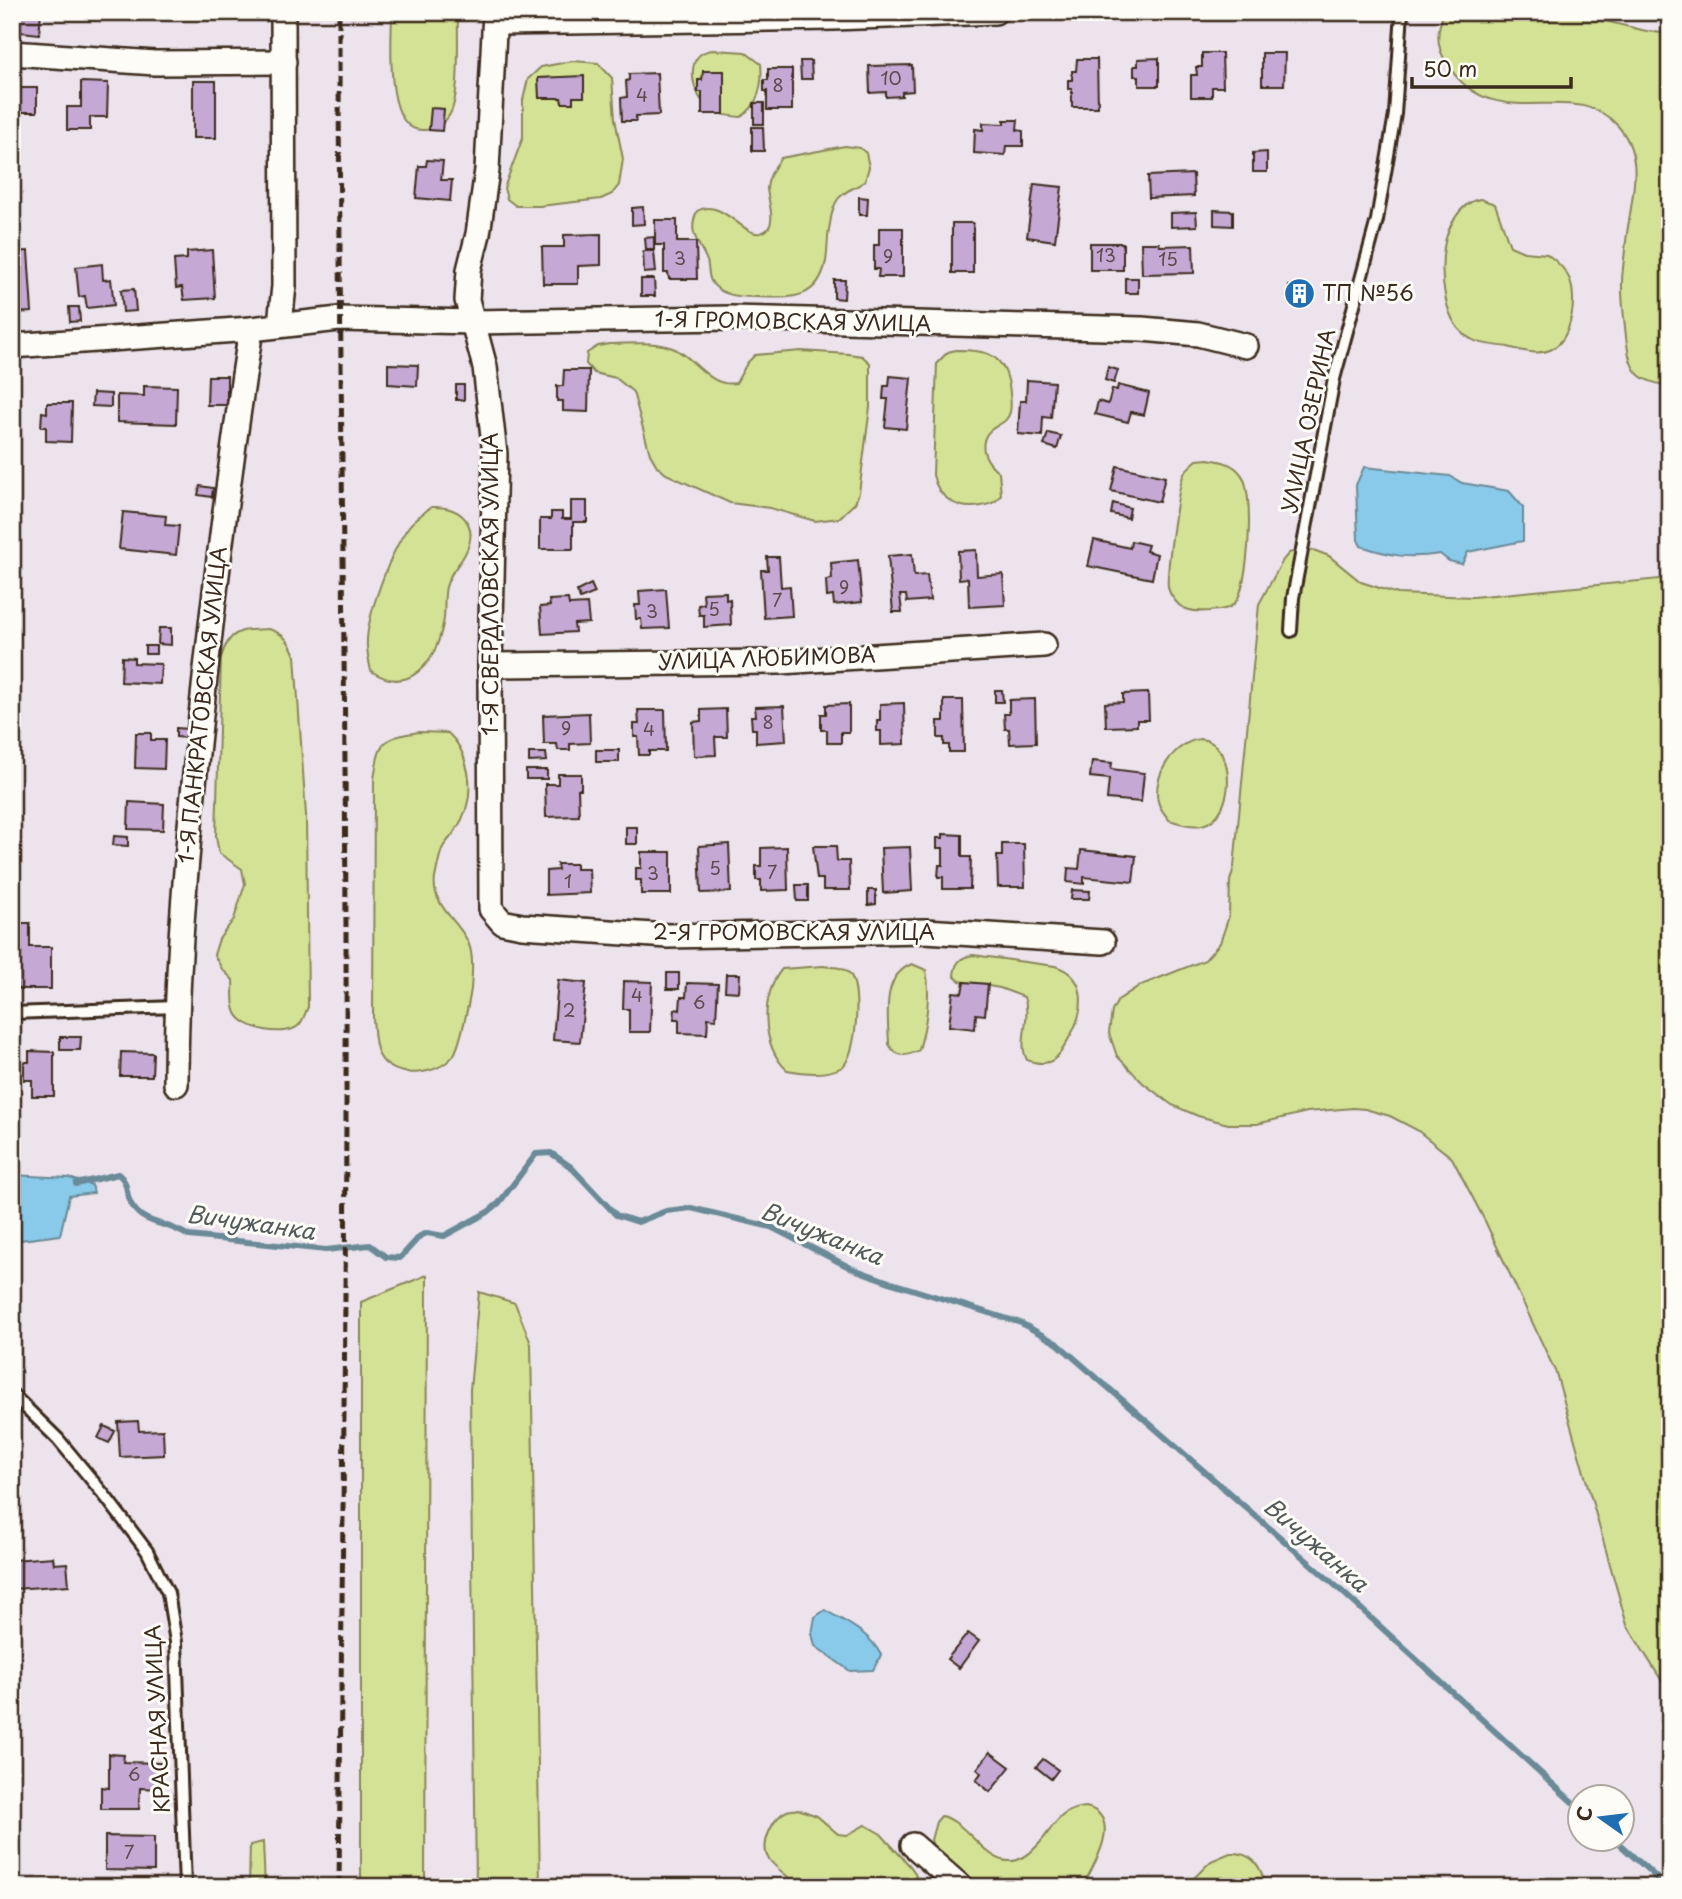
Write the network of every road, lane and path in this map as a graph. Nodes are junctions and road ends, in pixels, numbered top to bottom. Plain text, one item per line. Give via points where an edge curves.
1 (283, 12) edge
2 (995, 12) edge
3 (1402, 12) edge
4 (945, 13) edge
5 (495, 18) edge
6 (12, 53) edge
7 (284, 62) junction
8 (473, 322) junction
9 (280, 324) junction
10 (251, 329) junction
11 (12, 346) edge
12 (1246, 346) dead end
13 (1291, 631) dead end
14 (1044, 645) dead end
15 (490, 665) junction
16 (491, 909) joint
17 (1103, 942) dead end
18 (176, 1007) junction
19 (12, 1013) edge
20 (176, 1084) dead end
21 (12, 1394) edge
22 (913, 1845) dead end
23 (185, 1887) edge
24 (961, 1887) edge

1 - 7 street
2 - 4 street
3 - 13 lane, УЛИЦА ОЗЕРИНА via 1395,114 1377,220 1334,379 1293,598
4 - 5 street via 833,18
5 - 8 street, 1-Я СВЕРДЛОВСКАЯ УЛИЦА via 487,170 469,270 467,300
6 - 7 street via 155,63
7 - 9 street
8 - 9 street, 1-Я ГРОМОВСКАЯ УЛИЦА via 339,319
8 - 12 street, 1-Я ГРОМОВСКАЯ УЛИЦА via 731,318 1128,328 1198,334
8 - 15 street, 1-Я СВЕРДЛОВСКАЯ УЛИЦА via 485,367 495,454
9 - 10 street, 1-Я ГРОМОВСКАЯ УЛИЦА
10 - 11 street, 1-Я ГРОМОВСКАЯ УЛИЦА
10 - 18 street, 1-Я ПАНКРАТОВСКАЯ УЛИЦА via 215,574 184,879
14 - 15 street, УЛИЦА ЛЮБИМОВА via 781,662
15 - 16 street, 1-Я СВЕРДЛОВСКАЯ УЛИЦА
16 - 17 street, 2-Я ГРОМОВСКАЯ УЛИЦА via 502,922 522,926 668,936 925,931
18 - 19 lane
18 - 20 street, 1-Я ПАНКРАТОВСКАЯ УЛИЦА
21 - 23 lane, КРАСНАЯ УЛИЦА via 106,1496 147,1551 168,1593 176,1642
22 - 24 street

